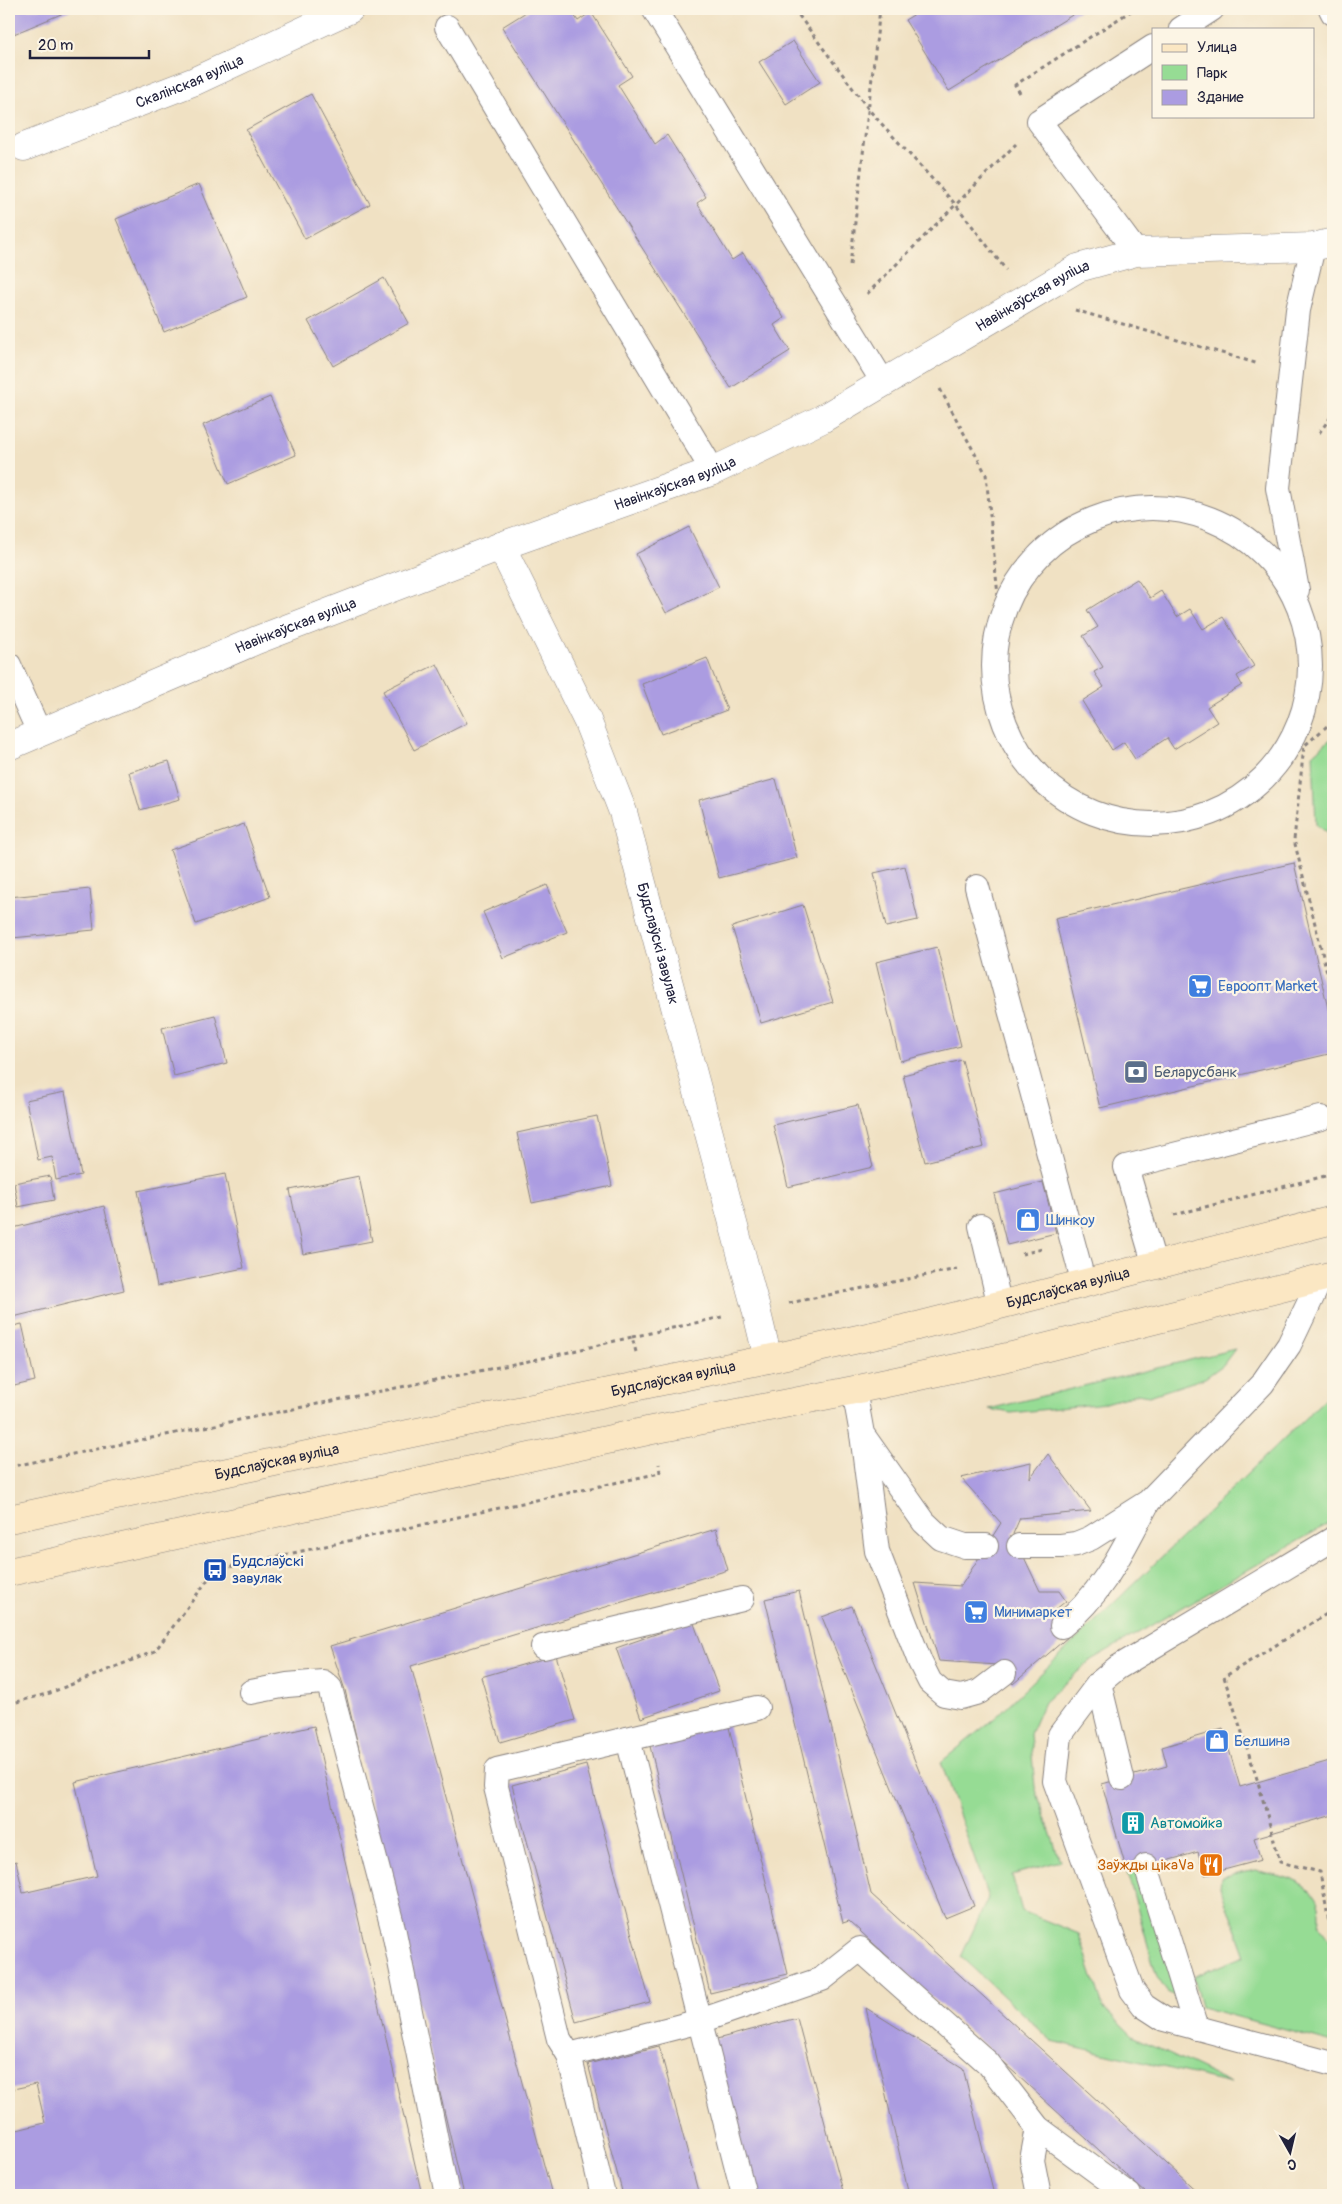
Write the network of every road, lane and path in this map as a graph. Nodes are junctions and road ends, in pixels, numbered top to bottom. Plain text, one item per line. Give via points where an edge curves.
1 (350, 9) edge
2 (654, 9) edge
3 (786, 9) edge
4 (880, 9) edge
5 (1134, 9) edge
6 (1212, 9) edge
7 (1331, 9) edge
8 (1333, 13) edge
9 (447, 27) dead end
10 (1183, 28) edge
11 (1152, 48) edge
12 (868, 110) junction
13 (1039, 121) junction
14 (24, 147) dead end
15 (956, 205) junction
16 (1323, 244) edge
17 (1136, 252) junction
18 (1027, 296) junction
19 (844, 317) junction
20 (923, 358) junction
21 (1290, 373) junction
22 (883, 382) junction
23 (712, 471) junction
24 (500, 546) junction
25 (1299, 605) junction
26 (1000, 616) junction
27 (9, 665) edge
28 (1333, 721) edge
29 (39, 732) junction
30 (9, 746) edge
31 (1304, 746) junction
32 (1265, 778) junction
33 (977, 887) dead end
34 (1333, 996) edge
35 (1321, 1118) dead end
36 (1333, 1220) edge
37 (981, 1226) dead end
38 (1155, 1266) junction
39 (1327, 1276) edge
40 (1084, 1284) junction
41 (1000, 1306) junction
42 (548, 1357) dead end
43 (768, 1359) junction
44 (854, 1390) junction
45 (862, 1434) junction
46 (9, 1466) edge
47 (1148, 1502) junction
48 (9, 1519) edge
49 (1333, 1539) edge
50 (986, 1546) dead end
51 (1019, 1546) dead end
52 (215, 1570) dead end
53 (9, 1572) edge
54 (742, 1599) dead end
55 (1333, 1610) edge
56 (1062, 1626) dead end
57 (544, 1647) dead end
58 (1004, 1673) dead end
59 (1100, 1682) junction
60 (251, 1692) dead end
61 (9, 1704) edge
62 (757, 1708) dead end
63 (628, 1739) junction
64 (1122, 1778) dead end
65 (1146, 1866) dead end
66 (1333, 1928) edge
67 (700, 2021) junction
68 (1196, 2028) junction
69 (569, 2055) junction
70 (1333, 2064) edge
71 (1038, 2128) junction
72 (447, 2195) edge
73 (603, 2195) edge
74 (744, 2195) edge
75 (1039, 2195) edge
76 (1129, 2195) edge

1 - 14 street, Скалінская вуліца via 195,81
2 - 19 lane
3 - 12 path via 794,9
4 - 12 path
5 - 13 path via 1015,85
6 - 10 lane
7 - 8 lane
9 - 23 lane
11 - 13 lane
12 - 15 path
12 - 19 path
13 - 15 path
13 - 17 lane
15 - 18 path
15 - 19 path
16 - 17 street, Навінкаўская вуліца
16 - 21 lane via 1298,310
17 - 18 street, Навінкаўская вуліца via 1078,268
18 - 20 street, Навінкаўская вуліца
18 - 21 path
19 - 22 lane
20 - 22 street, Навінкаўская вуліца
20 - 26 path via 986,474
21 - 25 lane via 1278,488
22 - 23 street, Навінкаўская вуліца via 822,419
23 - 24 street, Навінкаўская вуліца
24 - 29 street, Навінкаўская вуліца via 257,640
24 - 43 street, Будслаўскі завулак via 587,720 623,812
25 - 26 lane via 1276,566 1235,530 1185,510 1130,508 1076,525 1030,563
25 - 32 lane via 1309,637 1311,680 1297,732
26 - 32 lane via 992,669 999,713 1023,761 1066,801 1119,822 1173,824 1221,810
27 - 29 lane
28 - 31 path
29 - 30 street, Навінкаўская вуліца
31 - 32 path
31 - 34 path via 1294,840
33 - 40 lane
35 - 38 lane via 1126,1166
36 - 38 main road, Будслаўская вуліца
37 - 41 lane
38 - 40 main road, Будслаўская вуліца
39 - 44 main road via 1022,1354
39 - 47 lane via 1289,1345 1262,1384
40 - 41 main road, Будслаўская вуліца
41 - 43 main road, Будслаўская вуліца
42 - 46 path
43 - 48 main road, Будслаўская вуліца
44 - 45 lane
44 - 53 main road via 652,1430
45 - 50 lane via 924,1522 941,1538 965,1546
45 - 58 lane via 877,1551 930,1682 944,1694 961,1697 980,1692
47 - 51 lane via 1076,1544
47 - 56 lane via 1110,1574 1080,1611
49 - 59 lane via 1118,1668
52 - 61 path via 155,1651 50,1692
54 - 57 lane
55 - 66 path via 1224,1677 1280,1862 1320,1872 1329,1923
59 - 64 lane
59 - 68 lane via 1060,1735 1055,1781 1132,1990 1144,2006 1164,2019
60 - 72 lane via 323,1682 330,1688 394,1932
62 - 63 lane
63 - 67 lane
63 - 69 lane via 497,1770 496,1787 556,2030
65 - 68 lane
67 - 69 lane
67 - 71 lane via 822,1979 860,1949 988,2064
67 - 74 lane
68 - 70 lane
69 - 73 lane
71 - 75 lane via 1032,2160
71 - 76 lane

